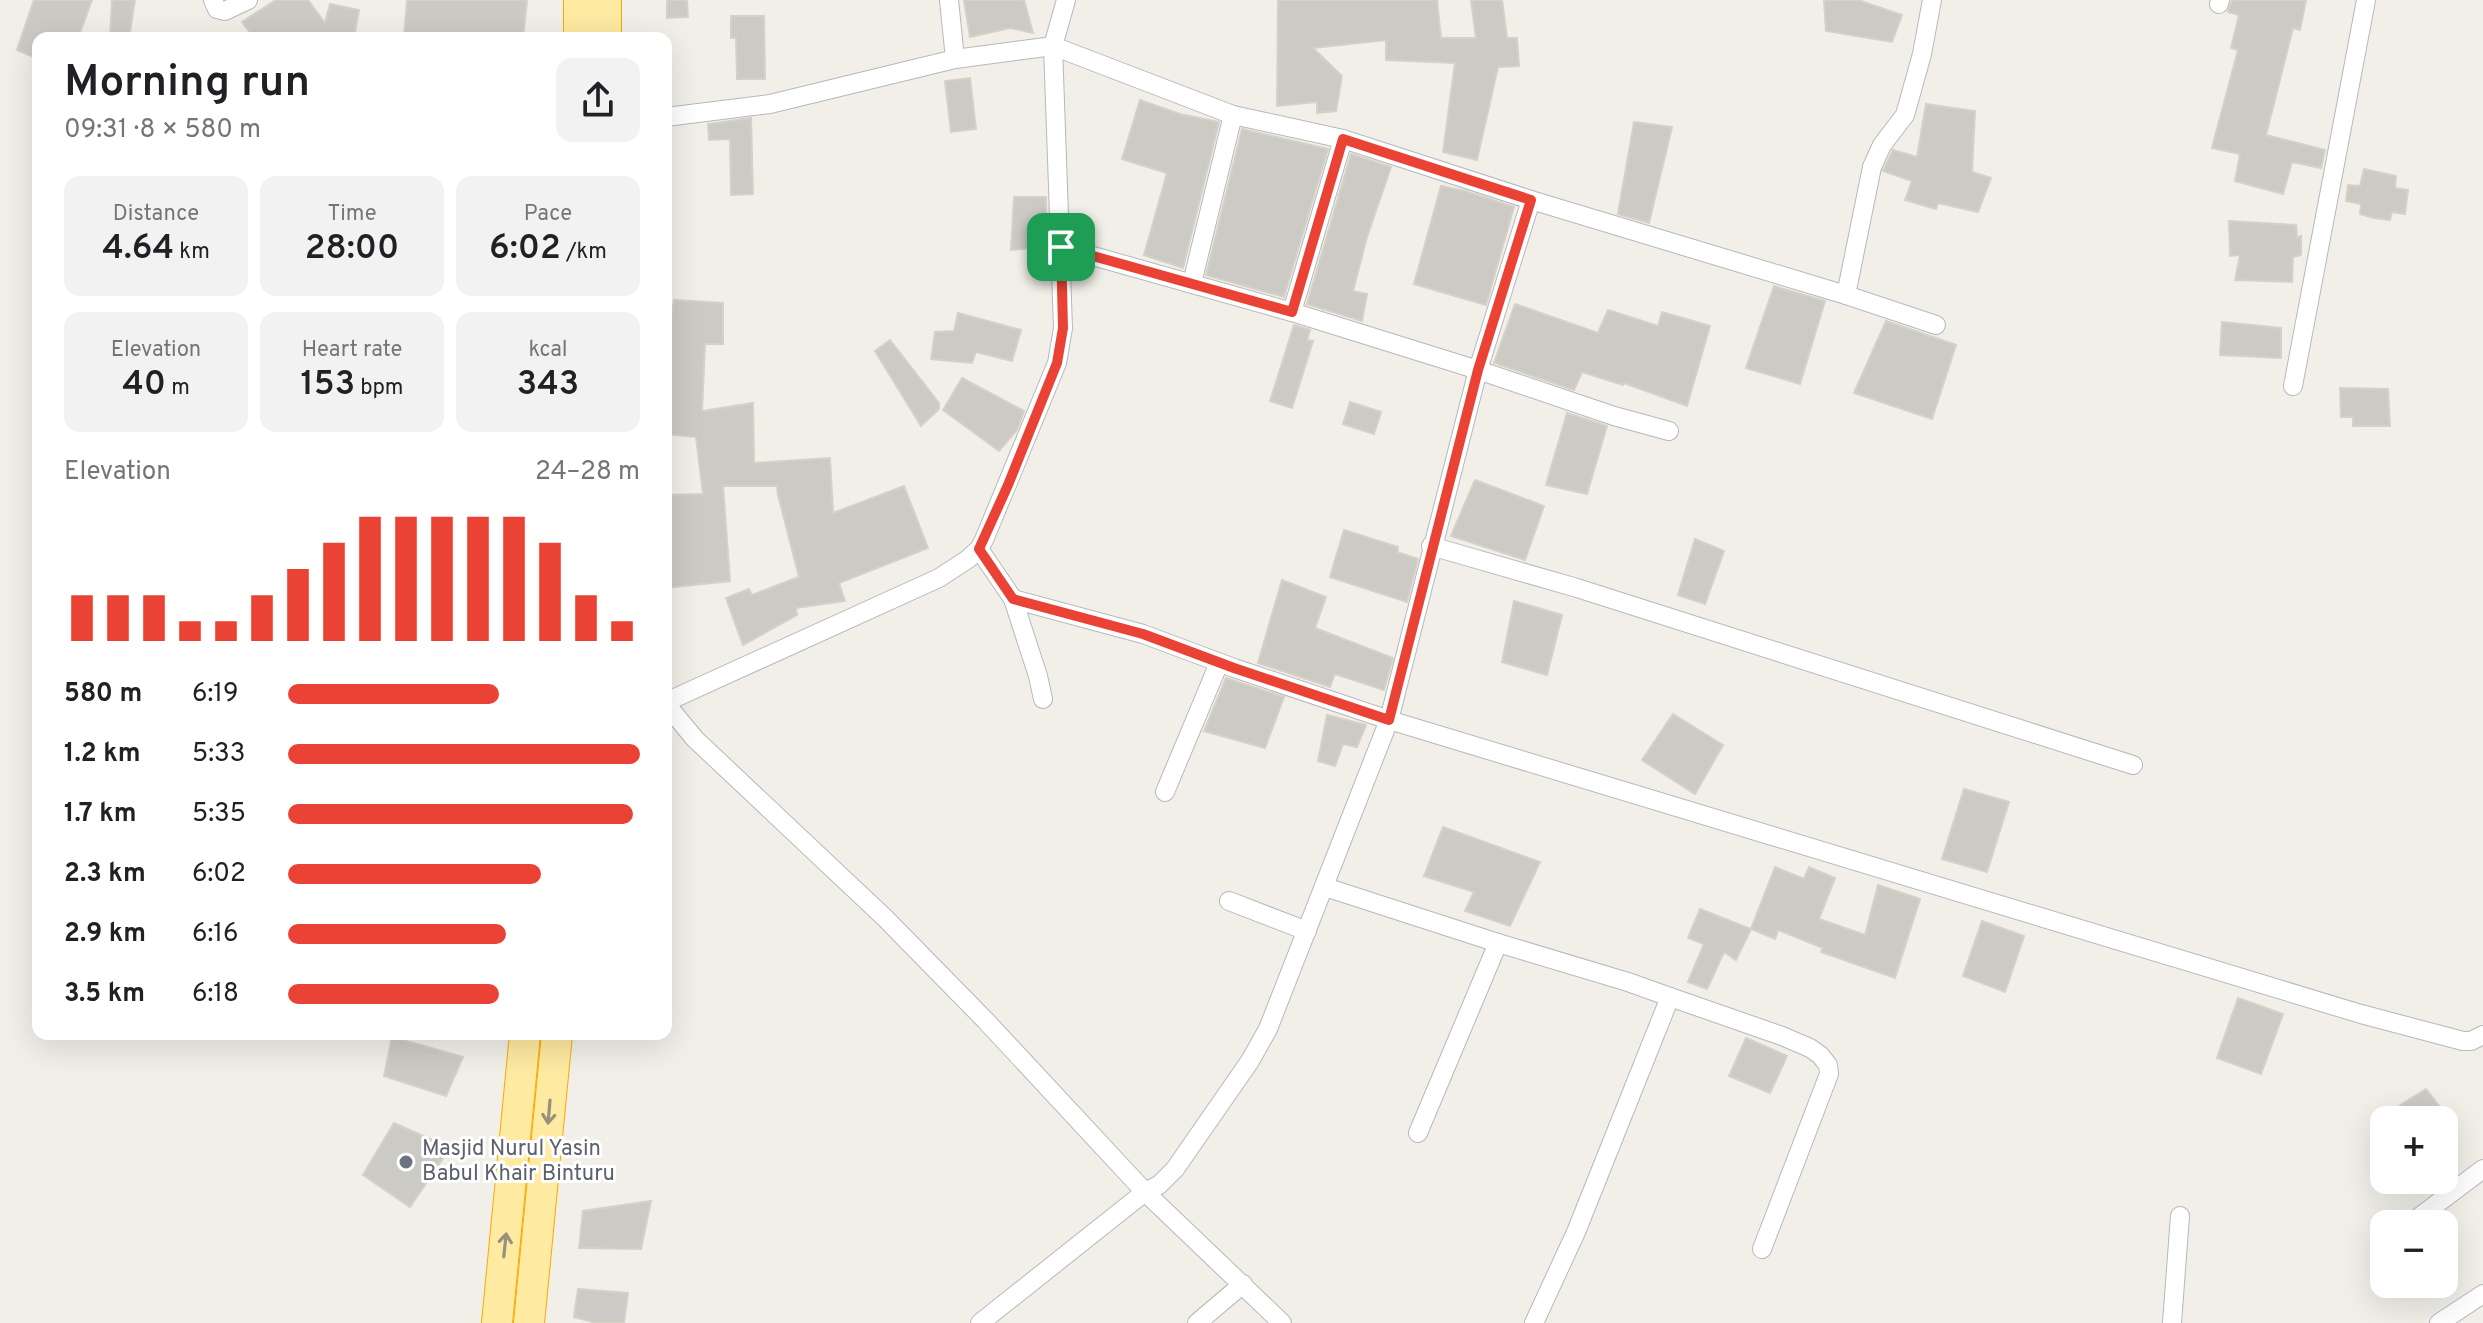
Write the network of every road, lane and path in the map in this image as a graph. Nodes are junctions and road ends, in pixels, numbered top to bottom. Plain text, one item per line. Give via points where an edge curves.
1 (213, 0) edge
2 (248, 0) edge
3 (579, 0) edge
4 (606, 0) edge
5 (949, 0) edge
6 (1066, 0) edge
7 (1932, 0) edge
8 (2366, 0) edge
9 (579, 32) edge
10 (606, 32) edge
11 (1053, 46) junction
12 (955, 59) junction
13 (1233, 115) junction
14 (672, 116) edge
15 (1343, 139) junction
16 (1531, 200) junction
17 (1061, 247) junction
18 (1192, 283) junction
19 (1846, 295) junction
20 (1292, 312) junction
21 (1936, 325) dead end
22 (1478, 370) junction
23 (2293, 386) dead end
24 (1669, 431) dead end
25 (1431, 546) junction
26 (979, 549) junction
27 (1013, 599) junction
28 (1219, 663) junction
29 (1043, 699) dead end
30 (672, 700) edge
31 (672, 710) edge
32 (1389, 720) junction
33 (2133, 765) dead end
34 (1165, 792) dead end
35 (1325, 887) junction
36 (1229, 901) dead end
37 (1307, 931) junction
38 (1498, 943) junction
39 (1670, 997) junction
40 (2483, 1035) edge
41 (524, 1040) edge
42 (556, 1040) edge
43 (1418, 1133) dead end
44 (2483, 1169) edge
45 (1145, 1192) junction
46 (2429, 1210) edge
47 (2180, 1216) dead end
48 (1762, 1249) dead end
49 (1243, 1284) junction
50 (2483, 1294) edge
51 (497, 1323) edge
52 (529, 1323) edge
53 (980, 1323) edge
54 (1197, 1323) edge
55 (1282, 1323) edge
56 (1534, 1323) edge
57 (2172, 1323) edge
58 (2439, 1323) edge

1 - 2 street via 225,11
3 - 9 highway
4 - 10 highway
5 - 12 street
6 - 11 street
7 - 19 street via 1905,115 1872,167
8 - 23 street
11 - 12 street
11 - 13 street
11 - 17 street
12 - 14 street via 770,104
13 - 15 street
13 - 18 street
15 - 16 street
15 - 20 street
16 - 19 street
16 - 22 street
17 - 18 street
17 - 26 street via 1063,328 1057,363
18 - 20 street
19 - 21 street
20 - 22 street
22 - 24 street
22 - 25 street
25 - 32 street
25 - 33 street
26 - 27 street
26 - 30 street via 939,578
27 - 28 street via 1143,634
27 - 29 street
28 - 32 street
28 - 34 street
31 - 45 street via 695,739 885,918
32 - 35 street
32 - 40 street via 2361,1014 2463,1041
35 - 37 street
35 - 38 street
36 - 37 street
37 - 45 street via 1250,1061 1175,1169
38 - 39 street
38 - 43 street
39 - 48 street via 1796,1042 1828,1065
39 - 56 street
51 -> 41 highway
42 -> 52 highway
44 - 46 street
45 - 49 street
45 - 53 street
47 - 57 street
49 - 54 street
49 - 55 street
50 - 58 street

